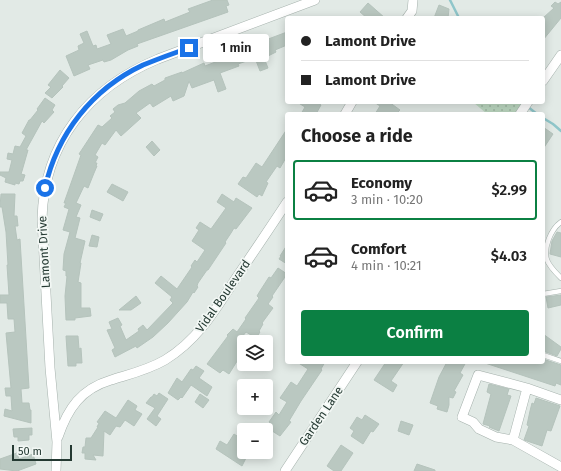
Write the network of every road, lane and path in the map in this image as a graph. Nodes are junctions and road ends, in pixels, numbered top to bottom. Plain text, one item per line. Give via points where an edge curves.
1 (315, 0) edge
2 (414, 0) edge
3 (408, 16) edge
4 (561, 55) edge
5 (545, 78) edge
6 (285, 205) edge
7 (561, 222) edge
8 (561, 278) edge
9 (561, 291) edge
10 (545, 294) edge
11 (545, 356) edge
12 (561, 362) edge
13 (356, 364) edge
14 (527, 388) junction
15 (561, 400) edge
16 (514, 440) junction
17 (57, 442) junction
18 (57, 455) junction
19 (561, 467) edge
20 (56, 471) edge
21 (60, 471) edge
22 (285, 471) edge

1 - 17 street, Lamont Drive via 132,71 115,81 94,100 77,118 63,139 43,196 42,219 50,368
2 - 3 street
4 - 5 street
6 - 17 street, Vidal Boulevard via 209,319 192,339 158,365 104,382 86,392 67,415
7 - 8 lane via 551,234 546,254 547,261
9 - 10 lane
11 - 12 lane
13 - 22 street, Garden Lane
14 - 15 street
14 - 16 street
14 - 16 street via 478,375 462,417 496,437
16 - 19 street
17 - 18 street, Lamont Drive
18 - 20 street, Lamont Drive
18 - 21 street

